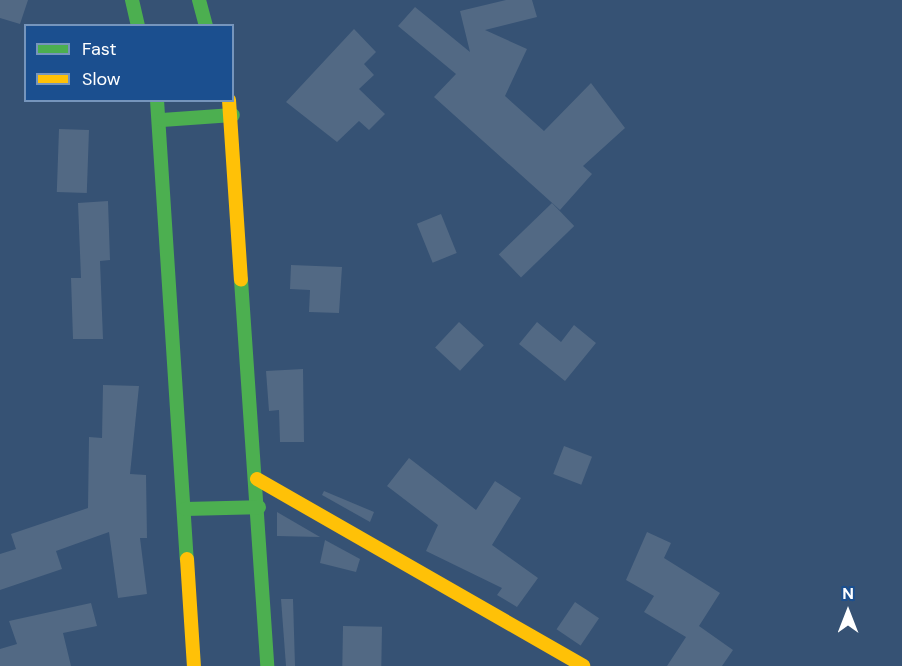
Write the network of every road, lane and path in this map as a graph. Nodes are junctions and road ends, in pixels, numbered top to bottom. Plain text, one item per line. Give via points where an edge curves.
1 (132, 0) edge
2 (199, 0) edge
3 (138, 24) edge
4 (205, 24) edge
5 (158, 102) edge
6 (230, 102) edge
7 (233, 115) junction
8 (162, 120) junction
9 (257, 479) junction
10 (259, 507) junction
11 (185, 509) junction
12 (194, 666) edge
13 (267, 666) edge
14 (583, 666) edge

1 - 3 main road
2 - 4 main road
5 - 8 main road
6 - 7 main road
7 - 8 main road
7 - 9 main road
8 - 11 main road
9 - 10 main road
9 - 14 main road
10 - 11 main road
10 - 13 main road
11 - 12 main road

